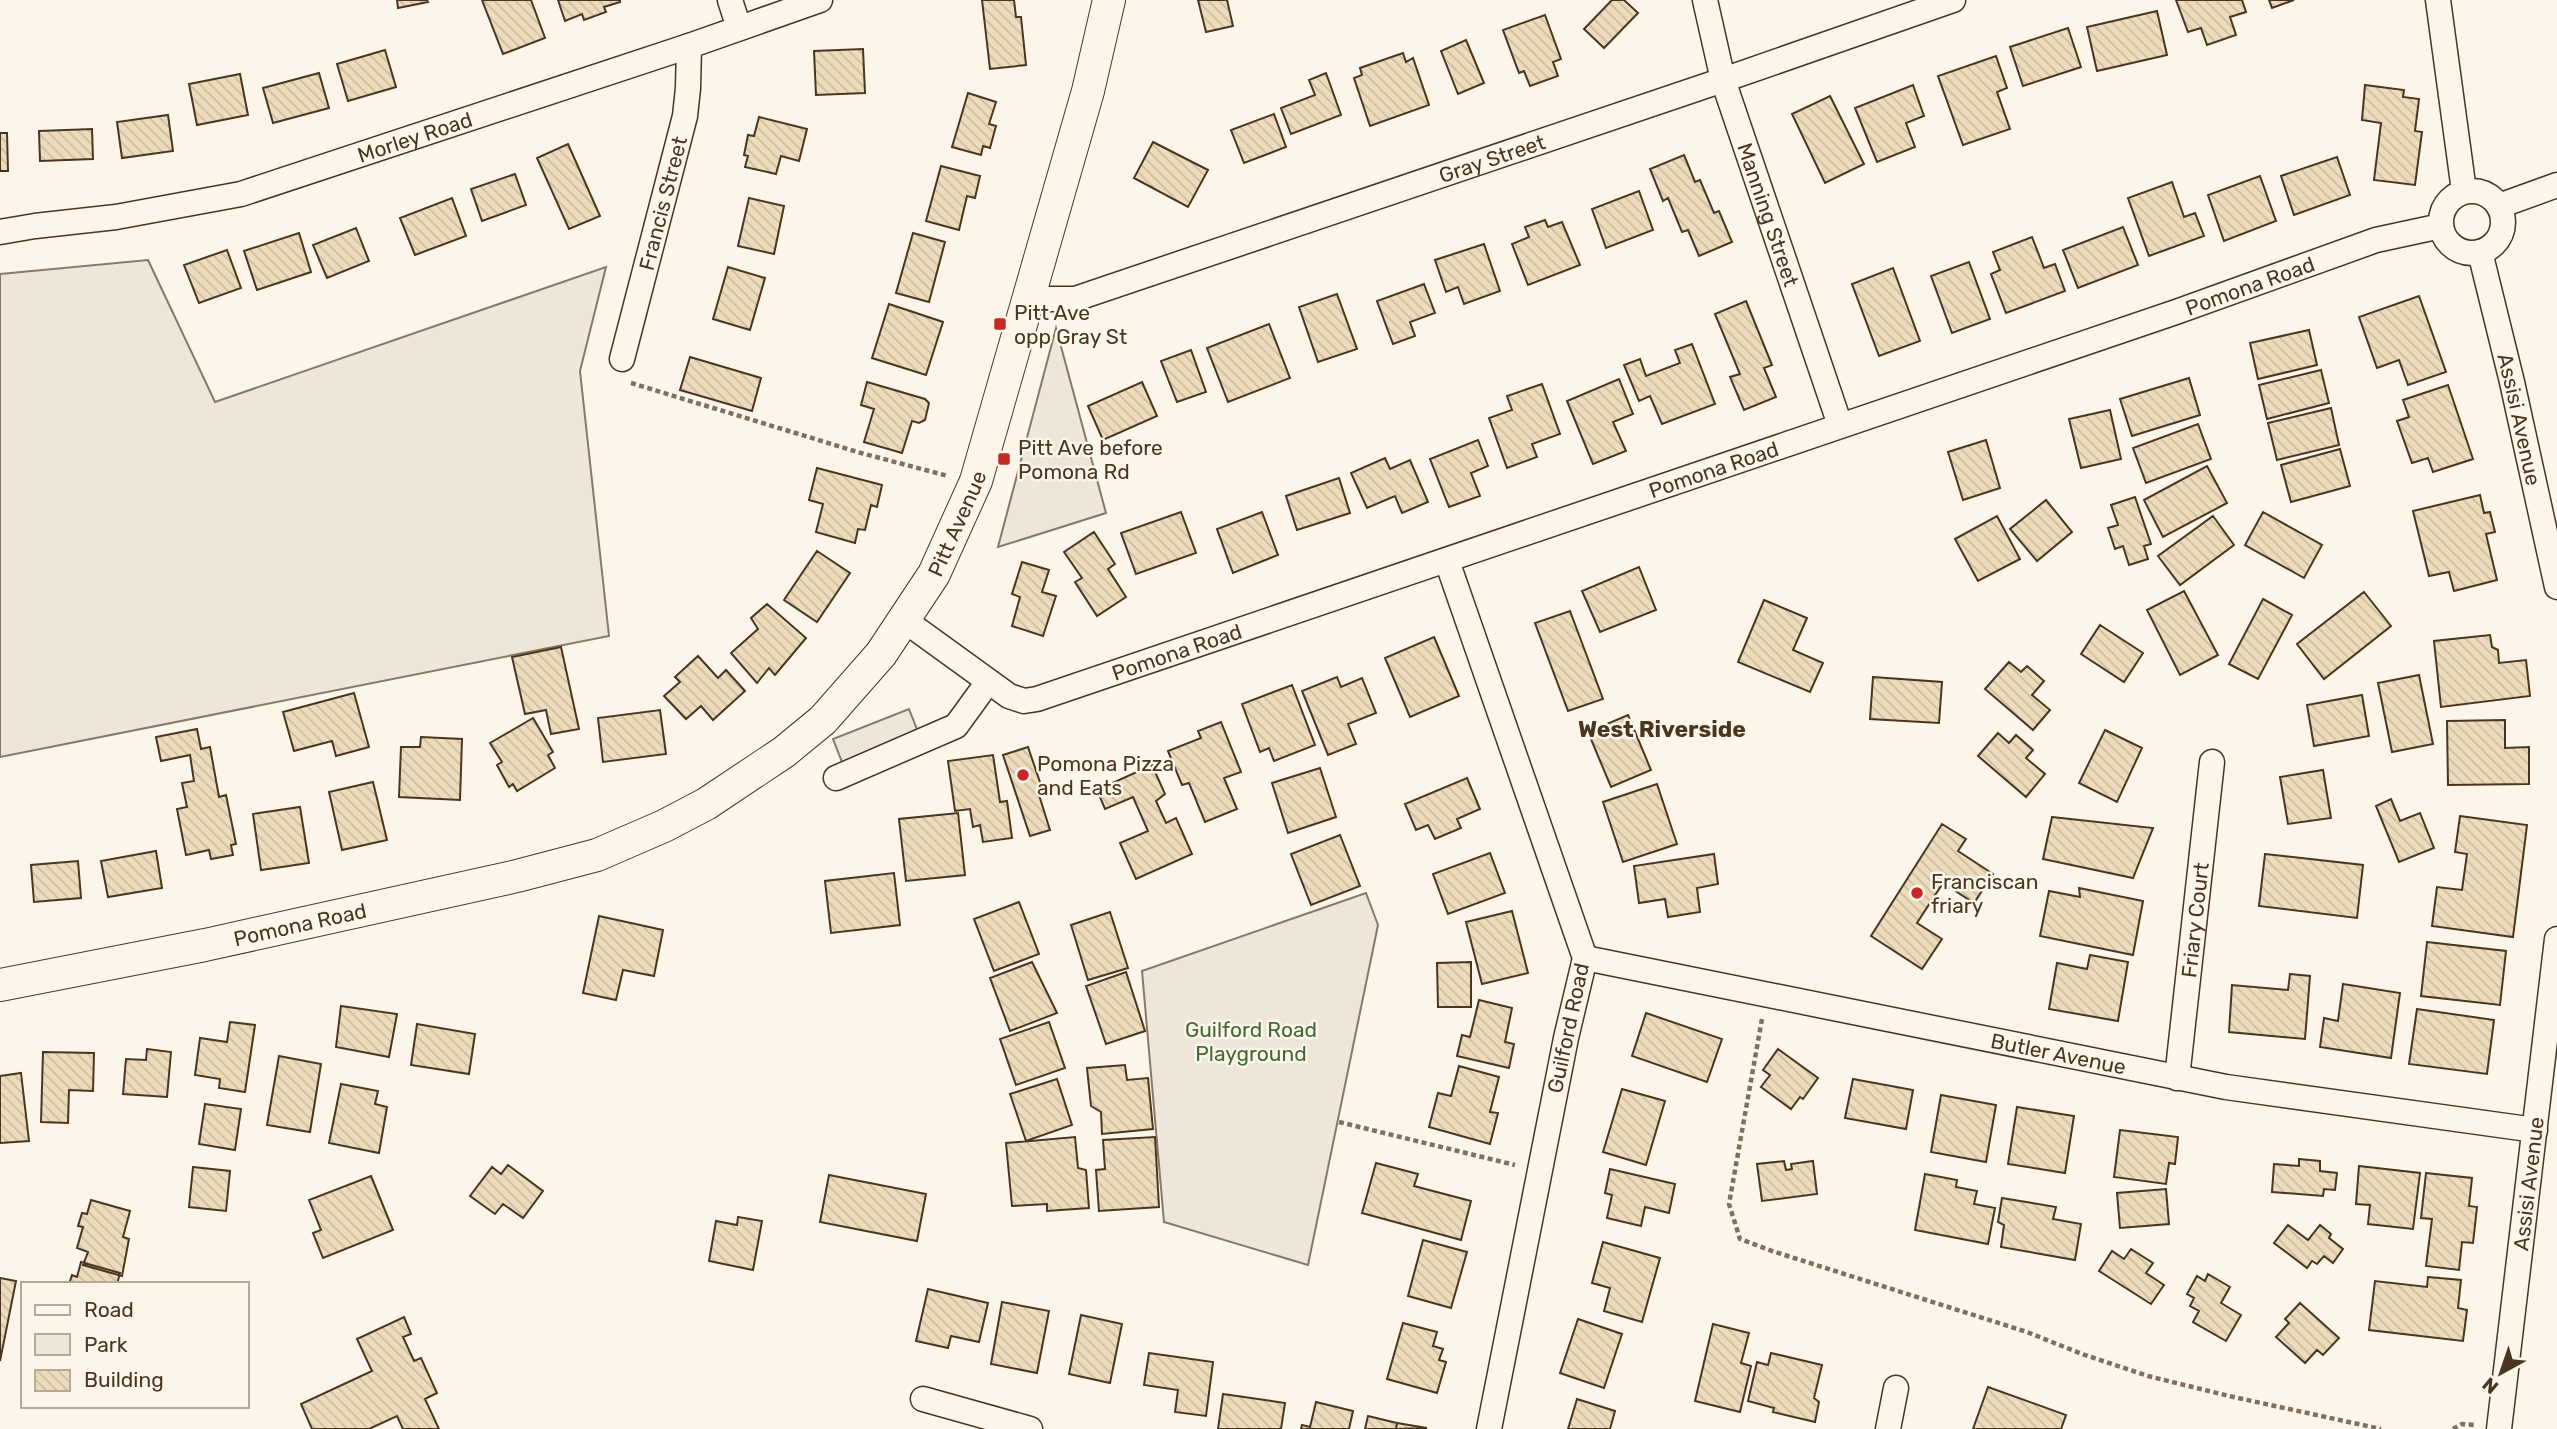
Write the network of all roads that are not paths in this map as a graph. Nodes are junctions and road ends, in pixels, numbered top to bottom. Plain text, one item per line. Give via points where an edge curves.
1 (730, 0) edge
2 (820, 0) edge
3 (1109, 0) edge
4 (1705, 0) edge
5 (1953, 0) edge
6 (2438, 0) edge
7 (739, 28) junction
8 (689, 46) junction
9 (1723, 80) junction
10 (2557, 185) edge
11 (2464, 191) junction
12 (2499, 206) junction
13 (2441, 226) junction
14 (0, 232) edge
15 (2480, 252) junction
16 (1027, 299) junction
17 (622, 359) road end
18 (1840, 425) junction
19 (1447, 561) junction
20 (2557, 587) edge
21 (904, 620) junction
22 (988, 682) junction
23 (2212, 762) dead end
24 (836, 778) dead end
25 (597, 855) joint
26 (2557, 939) edge
27 (1585, 958) junction
28 (0, 985) edge
29 (2177, 1078) junction
30 (2535, 1130) junction
31 (1896, 1388) dead end
32 (923, 1399) dead end
33 (1030, 1429) edge
34 (1489, 1429) edge
35 (1888, 1429) edge
36 (2499, 1429) edge

1 - 7 street
2 - 7 street, Morley Road
3 - 16 street, Pitt Avenue
4 - 9 street, Manning Street
5 - 9 street, Gray Street
6 - 11 street
7 - 8 street, Morley Road
8 - 14 street, Morley Road via 241,194 144,213
8 - 17 street, Francis Street via 685,116
9 - 16 street, Gray Street via 1075,299
9 - 18 street, Manning Street
10 - 12 street
11 - 12 street via 2484,192
11 - 13 street via 2444,208
12 - 15 street via 2504,225 2501,234 2496,243
13 - 15 street via 2459,251
13 - 18 street, Pomona Road via 2376,240
15 - 20 street, Assisi Avenue
16 - 21 street, Pitt Avenue via 976,481 934,574
18 - 19 street, Pomona Road
19 - 22 street, Pomona Road via 1037,699 1009,696
19 - 27 street, Guilford Road
21 - 22 street, Pomona Road
21 - 25 street, Pitt Avenue via 853,689 784,752 706,804
22 - 24 street via 956,726
23 - 29 street, Friary Court
25 - 28 street, Pomona Road via 205,946
26 - 30 street, Assisi Avenue
27 - 29 street, Butler Avenue
27 - 34 street, Guilford Road
29 - 30 street, Butler Avenue
30 - 36 street, Assisi Avenue
31 - 35 street
32 - 33 street

